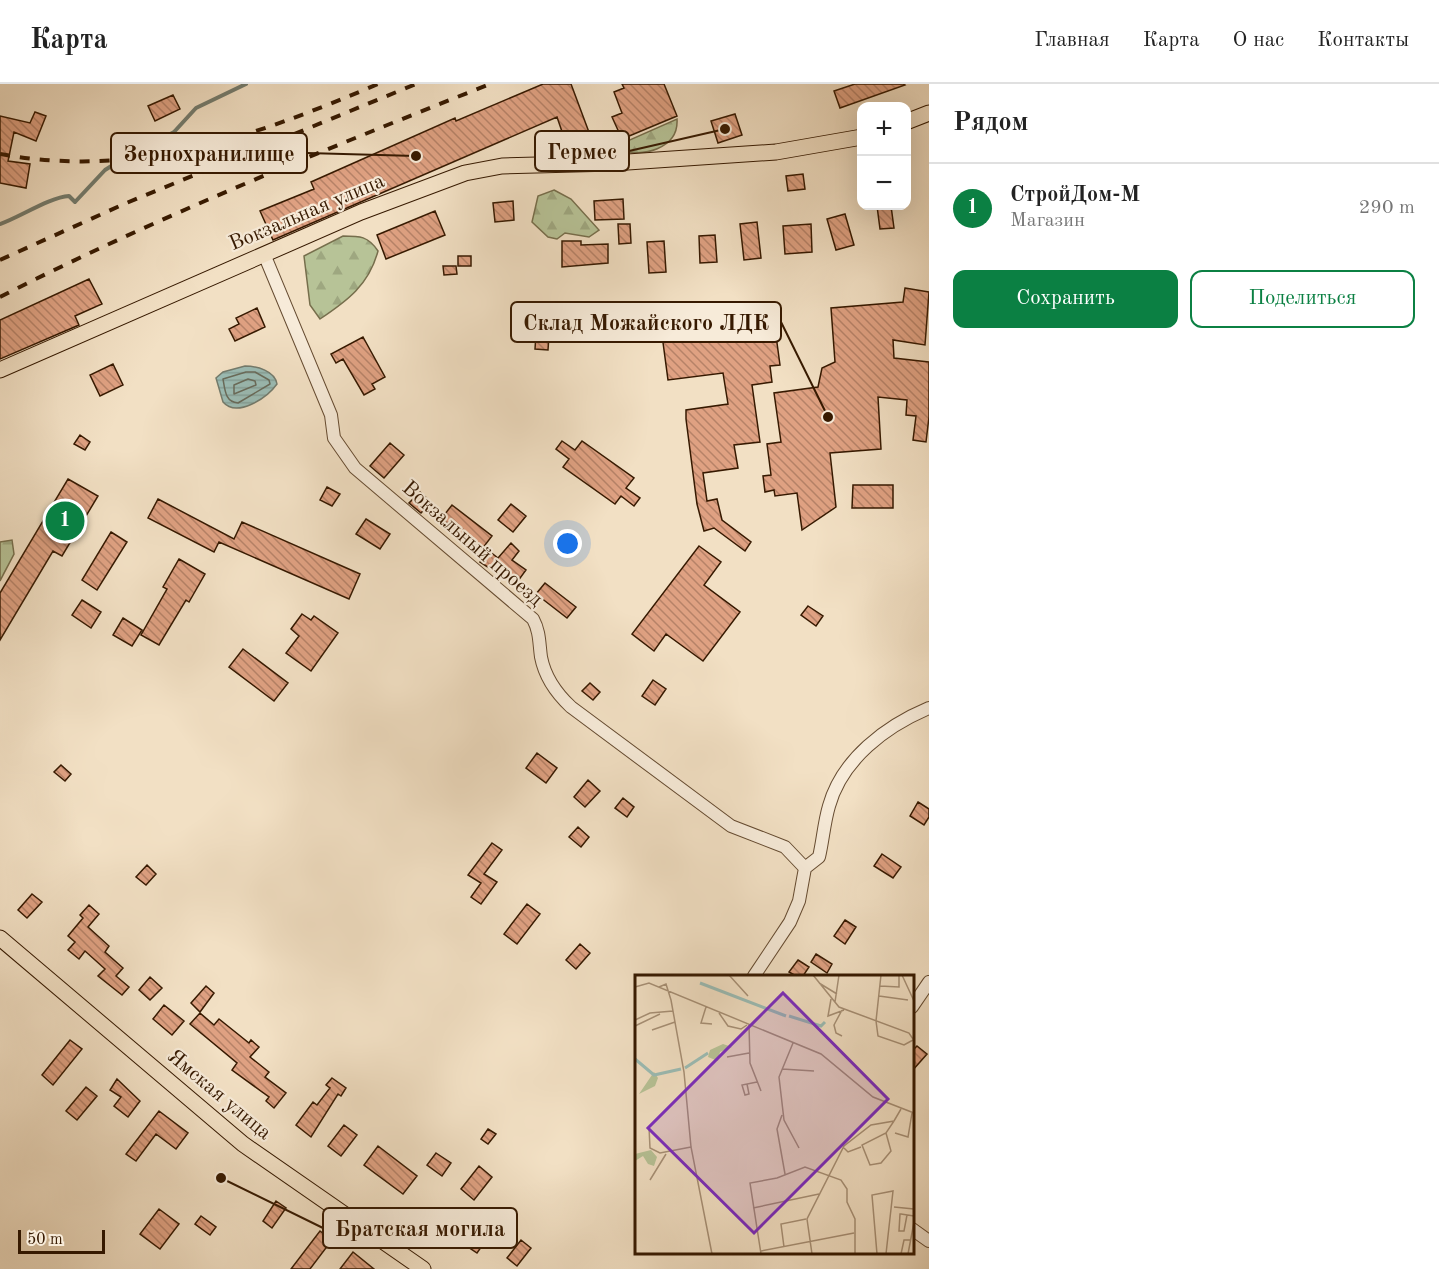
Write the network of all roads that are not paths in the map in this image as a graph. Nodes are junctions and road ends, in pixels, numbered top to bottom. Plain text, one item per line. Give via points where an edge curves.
1 (929, 113) edge
2 (911, 120) edge
3 (857, 138) edge
4 (264, 254) junction
5 (0, 370) edge
6 (929, 708) edge
7 (805, 868) junction
8 (0, 938) edge
9 (755, 975) edge
10 (929, 982) edge
11 (914, 1004) edge
12 (914, 1230) edge
13 (929, 1241) edge
14 (423, 1269) edge

1 - 2 main road
3 - 4 main road, Вокзальная улица via 776,152 613,163 508,165 472,171 424,186
4 - 5 main road, Вокзальная улица
4 - 7 street, Вокзальный проезд via 332,415 334,438 355,468 533,619 548,677 556,693 571,707 731,826 785,847
6 - 7 street via 907,718 862,750 842,775 829,805 819,857
7 - 9 street via 799,901 790,922
8 - 14 main road, Ямская улица via 243,1144
10 - 11 street
12 - 13 street

